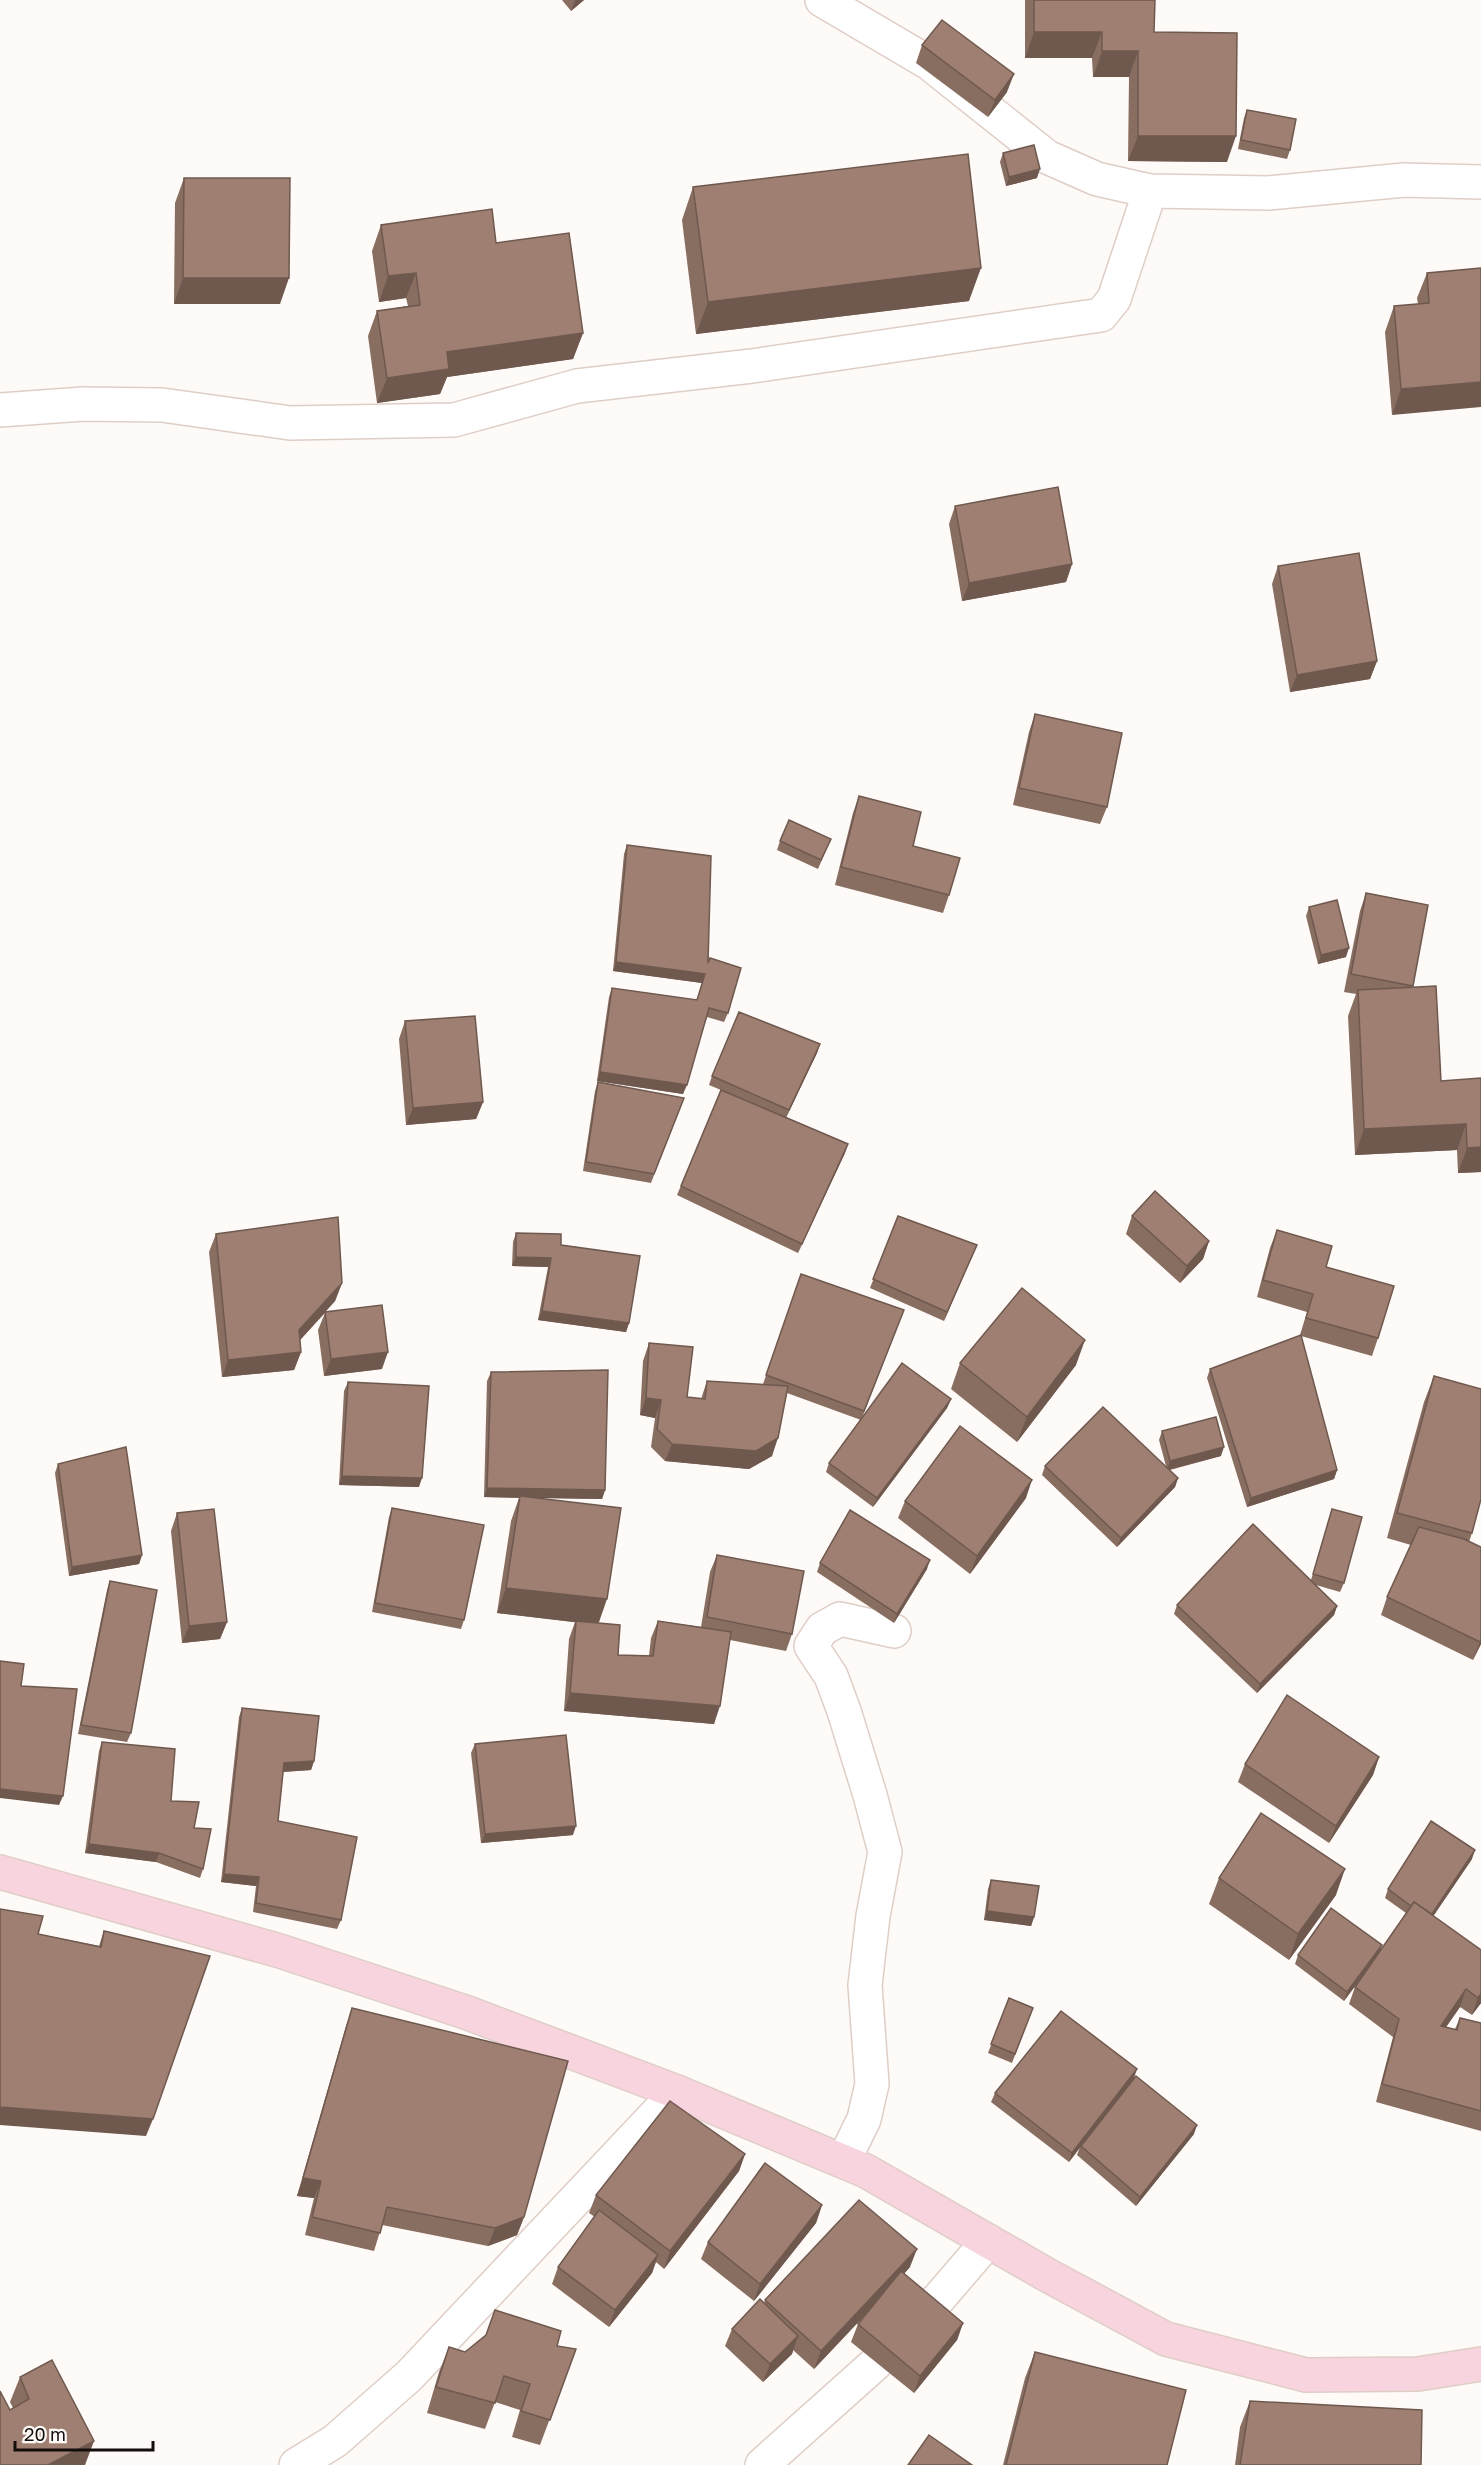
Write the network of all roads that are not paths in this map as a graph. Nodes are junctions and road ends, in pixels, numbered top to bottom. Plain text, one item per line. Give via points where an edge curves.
1 (822, 0) edge
2 (1481, 182) edge
3 (1150, 191) junction
4 (0, 410) edge
5 (894, 1631) dead end
6 (0, 1872) edge
7 (677, 2092) junction
8 (844, 2160) junction
9 (988, 2241) junction
10 (1481, 2364) edge
11 (296, 2465) edge
12 (762, 2465) edge

1 - 3 street via 929,63 1047,157 1097,179
2 - 3 street via 1404,180 1268,193
3 - 4 street via 1114,299 1101,315 752,366 577,386 454,420 290,423 162,405 82,404
5 - 8 street via 840,1619 822,1629 811,1646 831,1676 844,1712 885,1852 865,1985 872,2084 864,2119
6 - 7 main road via 291,1955 468,2013
7 - 8 main road
7 - 11 street via 408,2376 335,2441
8 - 9 main road
9 - 10 main road via 1166,2339 1306,2375 1418,2373
9 - 12 street via 875,2364

